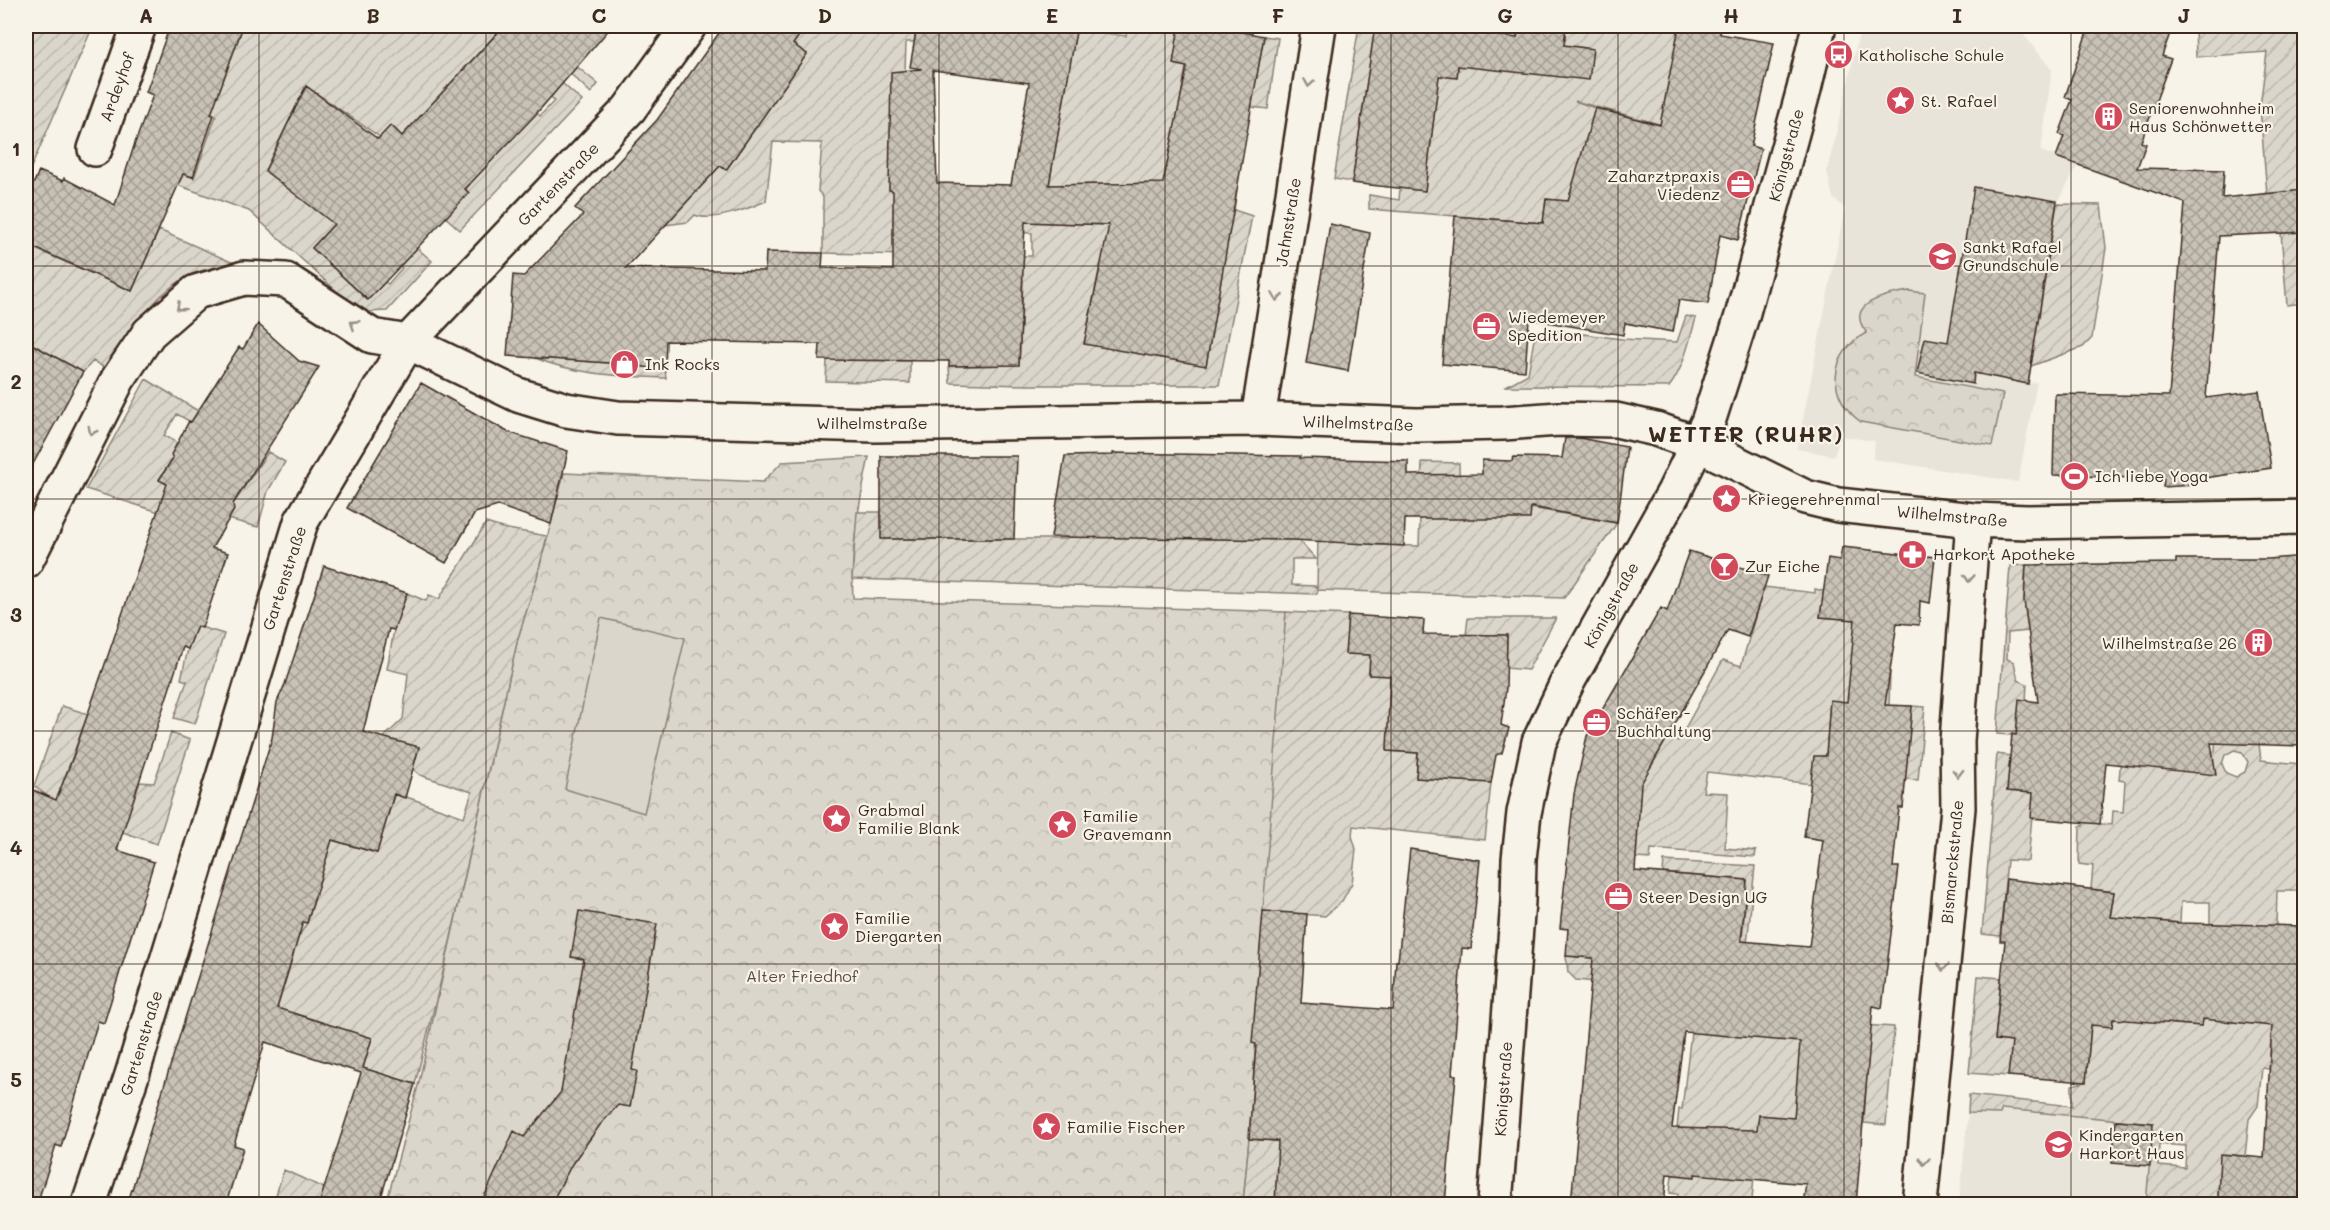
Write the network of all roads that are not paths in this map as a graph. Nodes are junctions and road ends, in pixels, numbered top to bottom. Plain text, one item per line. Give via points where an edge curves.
1 (139, 26) edge
2 (689, 26) edge
3 (1318, 26) edge
4 (1819, 26) edge
5 (96, 148) dead end
6 (408, 342) junction
7 (1258, 419) junction
8 (1698, 444) junction
9 (2304, 517) edge
10 (1973, 520) junction
11 (26, 561) edge
12 (89, 1204) edge
13 (1495, 1204) edge
14 (1920, 1204) edge

1 - 5 street, Ardeyhof
2 - 6 street, Gartenstraße via 629,109
3 -> 7 street, Jahnstraße
4 - 8 street, Königstraße via 1742,316 1717,398
6 - 7 street, Wilhelmstraße via 518,395 566,410 618,418 875,425
6 -> 11 street, Wilhelmstraße via 372,336 286,280 244,278 196,292 149,333 118,379
6 - 12 street, Gartenstraße via 301,522
7 - 8 street, Wilhelmstraße via 1417,425 1559,418 1616,420
8 - 10 street, Wilhelmstraße via 1805,497 1838,505
8 - 13 street, Königstraße via 1567,683 1539,742 1519,859
9 - 10 street, Wilhelmstraße
10 -> 14 street, Bismarckstraße via 1957,741 1958,808

